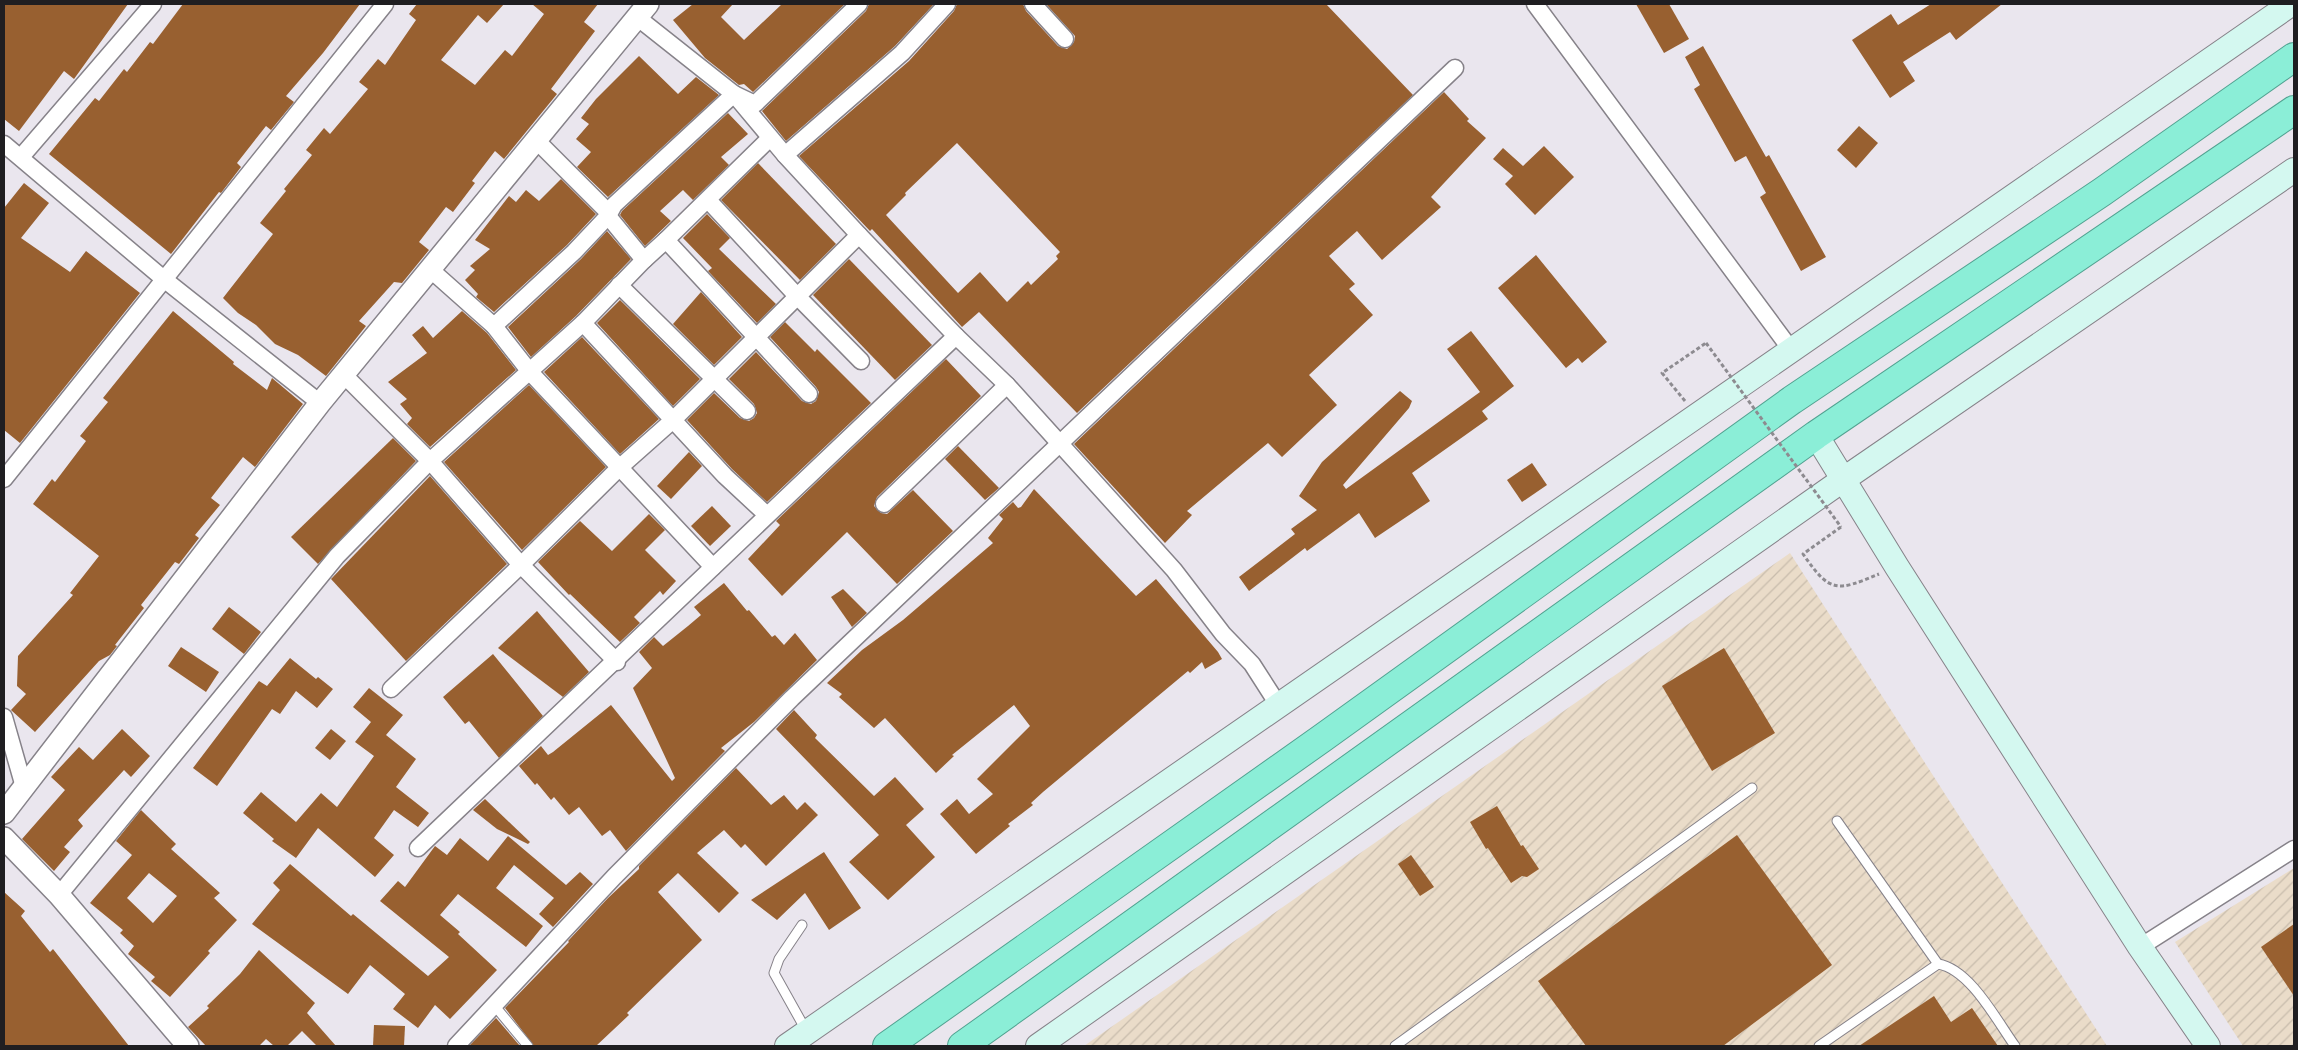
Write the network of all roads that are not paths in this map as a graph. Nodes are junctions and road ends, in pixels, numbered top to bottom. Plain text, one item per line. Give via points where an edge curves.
1 (153, 4) edge
2 (385, 4) edge
3 (859, 4) edge
4 (947, 4) edge
5 (1033, 4) edge
6 (1535, 4) edge
7 (2291, 4) edge
8 (643, 11) edge
9 (1065, 39) dead end
10 (2294, 57) edge
11 (1456, 68) dead end
12 (734, 94) junction
13 (2294, 110) edge
14 (770, 138) junction
15 (537, 141) junction
16 (4, 144) edge
17 (785, 155) junction
18 (21, 157) junction
19 (2294, 170) edge
20 (708, 200) junction
21 (609, 215) junction
22 (859, 235) junction
23 (666, 240) junction
24 (644, 260) junction
25 (431, 270) junction
26 (165, 280) junction
27 (619, 285) junction
28 (796, 295) junction
29 (583, 323) junction
30 (494, 326) junction
31 (956, 336) junction
32 (755, 338) junction
33 (1792, 351) junction
34 (861, 361) dead end
35 (530, 372) junction
36 (344, 375) junction
37 (714, 379) junction
38 (1007, 385) junction
39 (808, 394) dead end
40 (320, 403) junction
41 (746, 411) dead end
42 (672, 421) junction
43 (1816, 435) junction
44 (1060, 444) junction
45 (430, 461) junction
46 (619, 468) junction
47 (1844, 479) junction
48 (4, 480) edge
49 (884, 504) dead end
50 (767, 515) junction
51 (522, 565) junction
52 (714, 567) junction
53 (617, 662) junction
54 (391, 689) dead end
55 (1279, 706) junction
56 (4, 717) edge
57 (24, 787) junction
58 (1752, 788) dead end
59 (4, 813) edge
60 (1837, 821) dead end
61 (4, 838) edge
62 (418, 848) dead end
63 (2294, 850) edge
64 (59, 895) junction
65 (802, 925) dead end
66 (2140, 947) junction
67 (1938, 964) junction
68 (494, 1005) junction
69 (808, 1032) junction
70 (188, 1046) edge
71 (456, 1046) edge
72 (528, 1046) edge
73 (787, 1046) edge
74 (887, 1046) edge
75 (962, 1046) edge
76 (1038, 1046) edge
77 (1395, 1046) edge
78 (1820, 1046) edge
79 (2015, 1046) edge
80 (2208, 1046) edge

1 - 18 street
2 - 26 street
3 - 12 street via 755,104
4 - 17 street via 902,53
5 - 9 street
6 - 33 street
7 - 33 main road
8 - 12 street
8 - 15 street
10 - 74 highway via 2102,192 1792,400
11 - 44 street
12 - 14 street
12 - 21 street via 614,206
13 - 43 highway
14 - 17 street
14 - 20 street
15 - 21 street
15 - 25 street
16 - 18 street
17 - 22 street
18 - 26 street
19 - 47 main road
20 - 23 street
20 - 28 street
21 - 24 street
21 - 30 street
22 - 28 street
22 - 31 street
23 - 24 street
23 - 32 street
24 - 27 street
25 - 30 street
25 - 36 street
26 - 40 street
26 - 48 street
27 - 29 street
27 - 37 street
28 - 32 street
28 - 34 street
29 - 35 street
29 - 42 street
30 - 35 street
31 - 38 street
31 - 50 street
32 - 37 street
32 - 39 street
33 - 55 main road
35 - 45 street
35 - 46 street
36 - 40 street
36 - 45 street
37 - 41 street
37 - 42 street
38 - 44 street
38 - 49 street
40 - 57 street
42 - 46 street
42 - 50 street
43 - 47 main road
43 - 75 highway
44 - 55 street via 1174,570 1223,634 1252,664
44 - 68 street via 792,698 614,877
45 - 51 street
45 - 64 street via 338,556
46 - 51 street
46 - 52 street
47 - 66 main road via 1896,567
47 - 76 main road
50 - 52 street
51 - 53 street
51 - 54 street
52 - 53 street
53 - 62 street
55 - 69 main road
56 - 57 street
57 - 59 street
58 - 77 lane
60 - 67 lane
61 - 64 street
63 - 66 street
64 - 70 street
65 - 69 lane via 779,959 774,973
66 - 80 main road
67 - 78 lane
67 - 79 lane via 1949,966 1970,982
68 - 71 street
68 - 72 lane
69 - 73 main road

